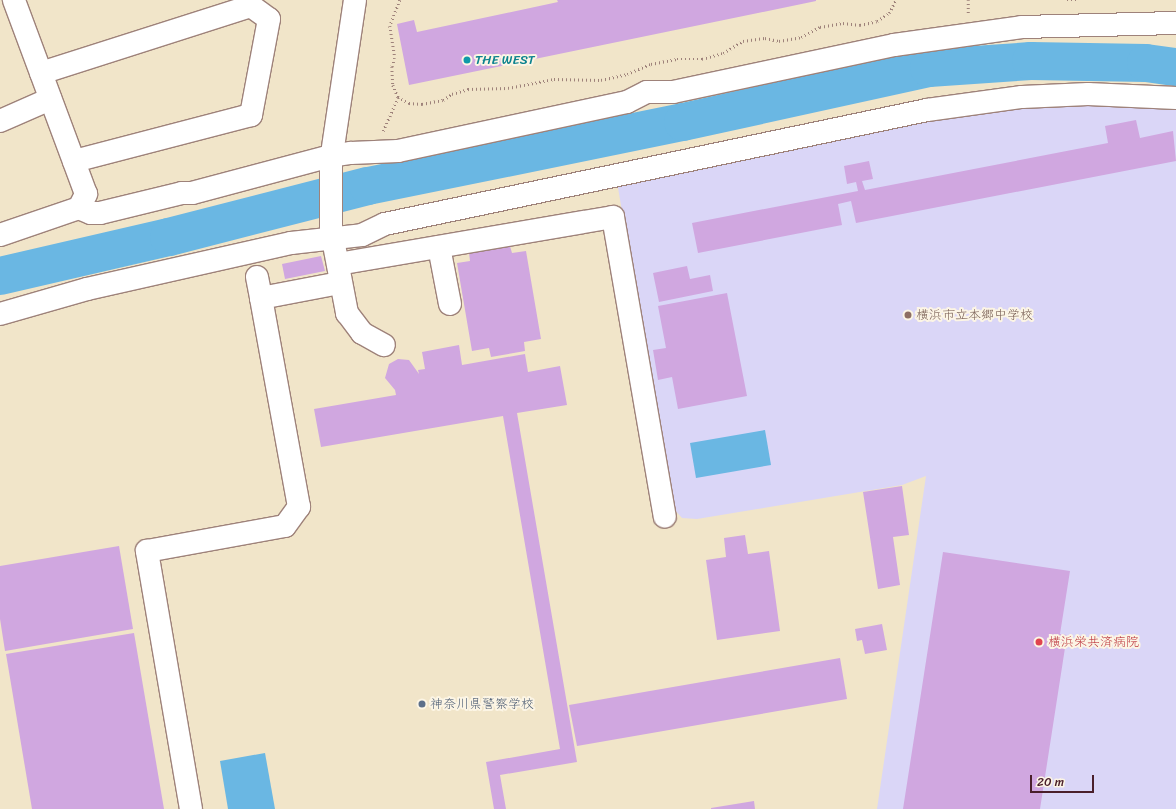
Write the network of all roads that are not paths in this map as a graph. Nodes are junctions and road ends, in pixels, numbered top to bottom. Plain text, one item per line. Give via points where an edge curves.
1 (10, 0) edge
2 (14, 0) edge
3 (355, 0) edge
4 (0, 4) edge
5 (1176, 23) edge
6 (41, 73) junction
7 (1176, 98) edge
8 (50, 99) junction
9 (0, 121) edge
10 (331, 159) junction
11 (74, 161) junction
12 (79, 208) junction
13 (332, 234) junction
14 (0, 235) edge
15 (439, 247) junction
16 (339, 273) junction
17 (257, 277) dead end
18 (261, 298) junction
19 (450, 304) dead end
20 (0, 314) edge
21 (384, 345) dead end
22 (665, 517) dead end
23 (191, 809) edge

1 - 4 street
2 - 6 street
3 - 10 street
5 - 10 street via 1022,27 894,45 673,92 647,92 626,102 398,151 351,152
6 - 8 street
6 - 11 street via 251,6 269,19 251,115
7 - 13 street via 1088,94 1029,97 927,110 385,224 362,235
8 - 9 street
8 - 11 street
10 - 12 street via 100,213 91,213
10 - 13 street
11 - 12 street via 86,194
12 - 14 street
13 - 16 street
13 - 20 street via 80,291
15 - 16 street
15 - 19 street
15 - 22 street via 613,216
16 - 18 street
16 - 21 street via 347,313 353,324 362,333
17 - 18 street
18 - 23 street via 299,507 285,526 147,551

